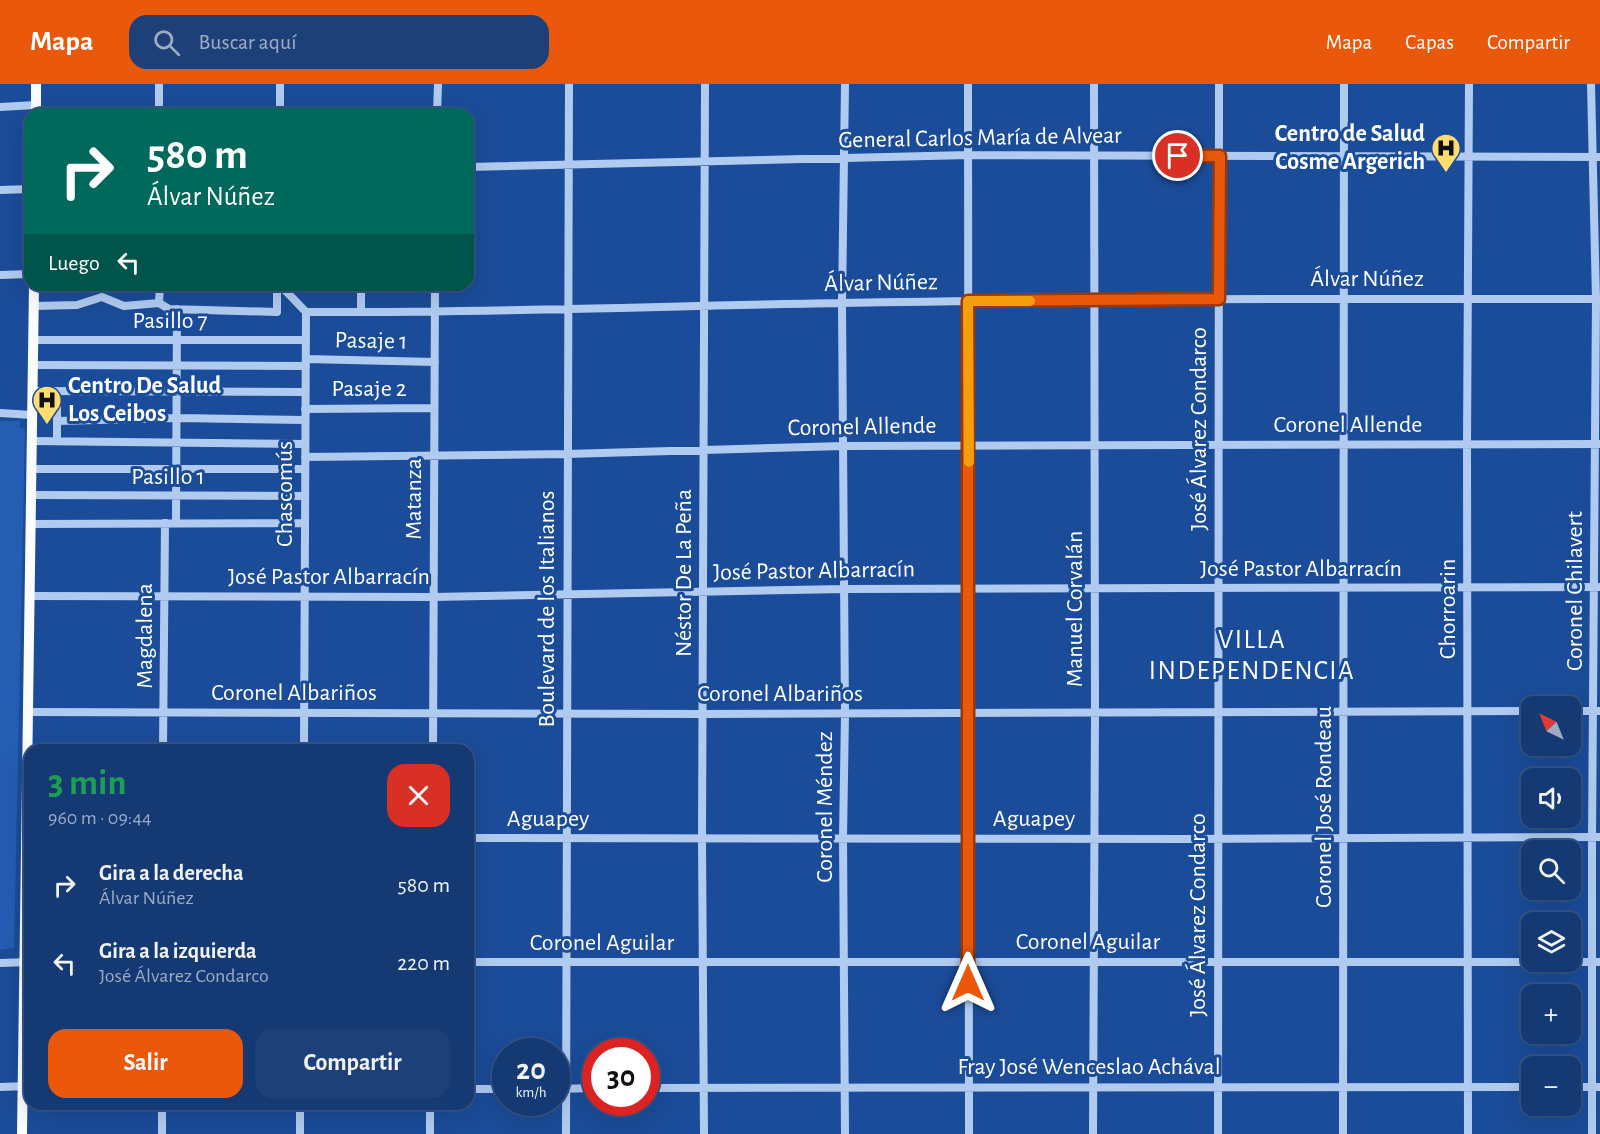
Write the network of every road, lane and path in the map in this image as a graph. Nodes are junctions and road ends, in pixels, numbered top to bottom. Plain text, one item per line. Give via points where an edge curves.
1 (36, 84) edge
2 (159, 84) edge
3 (280, 84) edge
4 (438, 84) edge
5 (569, 84) edge
6 (705, 84) edge
7 (845, 84) edge
8 (969, 84) edge
9 (1094, 84) edge
10 (1219, 84) edge
11 (1344, 84) edge
12 (1469, 84) edge
13 (1591, 84) edge
14 (0, 107) edge
15 (36, 108) edge
16 (159, 108) edge
17 (280, 108) edge
18 (437, 108) edge
19 (24, 109) edge
20 (969, 156) junction
21 (1094, 156) junction
22 (1220, 156) junction
23 (1344, 156) junction
24 (1468, 157) junction
25 (1597, 157) edge
26 (844, 159) junction
27 (705, 162) junction
28 (569, 165) junction
29 (474, 167) edge
30 (24, 189) edge
31 (0, 190) edge
32 (24, 274) edge
33 (0, 275) edge
34 (34, 291) edge
35 (160, 291) edge
36 (277, 291) edge
37 (286, 291) edge
38 (361, 291) edge
39 (435, 291) edge
40 (1344, 298) junction
41 (1467, 298) junction
42 (1219, 299) junction
43 (1598, 299) edge
44 (1093, 300) junction
45 (968, 301) junction
46 (159, 303) junction
47 (842, 303) junction
48 (34, 306) junction
49 (705, 306) junction
50 (177, 309) junction
51 (567, 310) junction
52 (435, 311) junction
53 (306, 312) junction
54 (361, 312) junction
55 (33, 340) junction
56 (306, 340) junction
57 (177, 341) junction
58 (435, 362) junction
59 (306, 363) junction
60 (33, 365) junction
61 (177, 365) junction
62 (33, 391) junction
63 (177, 391) junction
64 (305, 392) junction
65 (434, 408) junction
66 (305, 409) junction
67 (32, 410) junction
68 (0, 413) edge
69 (176, 418) junction
70 (305, 420) junction
71 (57, 421) junction
72 (31, 441) junction
73 (57, 441) junction
74 (176, 443) junction
75 (305, 444) junction
76 (1093, 444) junction
77 (1343, 444) junction
78 (1598, 444) edge
79 (969, 445) junction
80 (1218, 445) junction
81 (1467, 445) junction
82 (844, 446) junction
83 (704, 450) junction
84 (567, 454) junction
85 (434, 456) junction
86 (305, 457) junction
87 (31, 469) junction
88 (176, 469) junction
89 (304, 469) junction
90 (31, 495) junction
91 (304, 496) junction
92 (176, 497) junction
93 (165, 523) junction
94 (176, 523) junction
95 (304, 523) junction
96 (30, 524) junction
97 (1597, 587) edge
98 (1344, 588) junction
99 (1467, 588) junction
100 (844, 589) junction
101 (969, 589) junction
102 (1093, 589) junction
103 (1218, 589) junction
104 (704, 592) junction
105 (567, 595) junction
106 (29, 596) junction
107 (164, 596) junction
108 (304, 596) junction
109 (433, 597) junction
110 (1521, 711) edge
111 (1581, 711) edge
112 (1597, 711) edge
113 (28, 712) junction
114 (433, 712) junction
115 (1218, 712) junction
116 (1467, 712) junction
117 (164, 713) junction
118 (304, 713) junction
119 (566, 713) junction
120 (968, 713) junction
121 (1095, 713) junction
122 (1344, 713) junction
123 (704, 714) junction
124 (845, 714) junction
125 (28, 744) edge
126 (164, 744) edge
127 (304, 744) edge
128 (433, 744) edge
129 (1468, 836) junction
130 (1596, 837) edge
131 (474, 838) edge
132 (567, 838) junction
133 (843, 838) junction
134 (968, 838) junction
135 (1218, 838) junction
136 (1344, 838) junction
137 (702, 839) junction
138 (1094, 839) junction
139 (24, 962) edge
140 (474, 962) edge
141 (845, 962) junction
142 (968, 962) junction
143 (1093, 962) junction
144 (1217, 962) junction
145 (1343, 962) junction
146 (1468, 962) junction
147 (1596, 962) edge
148 (0, 963) edge
149 (566, 963) junction
150 (703, 963) junction
151 (566, 1038) edge
152 (24, 1086) edge
153 (1219, 1086) junction
154 (1343, 1086) junction
155 (0, 1087) edge
156 (969, 1087) junction
157 (1093, 1087) junction
158 (1467, 1087) junction
159 (1521, 1087) edge
160 (1596, 1087) edge
161 (660, 1088) edge
162 (703, 1088) junction
163 (845, 1088) junction
164 (474, 1089) edge
165 (492, 1089) edge
166 (24, 1110) edge
167 (162, 1110) edge
168 (300, 1110) edge
169 (430, 1110) edge
170 (566, 1116) edge
171 (22, 1134) edge
172 (162, 1134) edge
173 (300, 1134) edge
174 (430, 1134) edge
175 (566, 1134) edge
176 (704, 1134) edge
177 (845, 1134) edge
178 (969, 1134) edge
179 (1093, 1134) edge
180 (1218, 1134) edge
181 (1343, 1134) edge
182 (1468, 1134) edge
183 (1592, 1134) edge

1 - 15 main road
2 - 16 street
3 - 17 street
4 - 18 street
5 - 28 street, Boulevard de los Italianos
6 - 27 street, Néstor De La Peña
7 - 26 street, Coronel Méndez
8 - 20 street
9 - 21 street, Manuel Corvalán
10 - 22 street, José Álvarez Condarco
11 - 23 street, Coronel José Rondeau
12 - 24 street, Chorroarin
13 - 25 street, Coronel Chilavert
14 - 19 street
20 - 21 street, General Carlos María de Alvear
20 - 26 street, General Carlos María de Alvear
20 - 45 street
21 - 22 street, General Carlos María de Alvear
21 - 44 street, Manuel Corvalán
22 - 23 street, General Carlos María de Alvear
22 - 42 street, José Álvarez Condarco
23 - 24 street, General Carlos María de Alvear
23 - 40 street, Coronel José Rondeau
24 - 25 street, General Carlos María de Alvear
24 - 41 street, Chorroarin
25 - 43 street, Coronel Chilavert
26 - 27 street, General Carlos María de Alvear
26 - 47 street, Coronel Méndez
27 - 28 street, General Carlos María de Alvear
27 - 49 street, Néstor De La Peña
28 - 29 street, General Carlos María de Alvear
28 - 51 street, Boulevard de los Italianos
30 - 31 street
32 - 33 street
34 - 48 main road
35 - 46 street
36 - 50 street via 277,312
37 - 53 street
38 - 54 street
39 - 52 street, Matanza
40 - 41 street, Álvar Núñez
40 - 42 street, Álvar Núñez
40 - 77 street, Coronel José Rondeau
41 - 43 street, Álvar Núñez
41 - 81 street, Chorroarin
42 - 44 street, Álvar Núñez
42 - 80 street, José Álvarez Condarco
43 - 78 street, Coronel Chilavert
44 - 45 street, Álvar Núñez
44 - 76 street, Manuel Corvalán
45 - 47 street, Álvar Núñez
45 - 79 street
46 - 48 street via 124,306 102,297 77,305
46 - 50 street
47 - 49 street, Álvar Núñez
47 - 82 street, Coronel Méndez
48 - 55 main road
49 - 51 street, Álvar Núñez
49 - 83 street, Néstor De La Peña
50 - 57 street
51 - 52 street, Álvar Núñez
51 - 84 street, Boulevard de los Italianos
52 - 54 street, Álvar Núñez
52 - 58 street, Matanza
53 - 54 street, Álvar Núñez
53 - 56 street, Chascomús
55 - 57 street, Pasillo 7
55 - 60 main road
56 - 57 street, Pasillo 7
56 - 59 street, Chascomús
57 - 61 street
58 - 59 street, Pasaje 1
58 - 65 street, Matanza
59 - 61 street, Pasaje 1
59 - 64 street, Chascomús
60 - 61 street, Pasaje 1
60 - 62 main road
61 - 63 street
62 - 63 street
62 - 67 main road
63 - 64 street
63 - 69 street
64 - 66 street, Chascomús
65 - 66 street, Pasaje 2
65 - 85 street, Matanza
66 - 70 street, Chascomús
67 - 68 street
67 - 71 street via 57,406
67 - 72 main road
69 - 70 street
69 - 71 street
69 - 74 street
70 - 75 street, Chascomús
71 - 73 street
72 - 73 street
72 - 87 main road
73 - 74 street
74 - 75 street
74 - 88 street
75 - 86 street, Chascomús
76 - 79 street, Coronel Allende
76 - 80 street, Coronel Allende
76 - 102 street, Manuel Corvalán
77 - 80 street, Coronel Allende
77 - 81 street, Coronel Allende
77 - 98 street, Coronel José Rondeau
78 - 81 street, Coronel Allende
78 - 97 street, Coronel Chilavert
79 - 82 street, Coronel Allende
79 - 101 street
80 - 103 street, José Álvarez Condarco
81 - 99 street, Chorroarin
82 - 83 street, Coronel Allende
82 - 100 street, Coronel Méndez
83 - 84 street, Coronel Allende
83 - 104 street, Néstor De La Peña
84 - 85 street, Coronel Allende
84 - 105 street, Boulevard de los Italianos
85 - 86 street, Coronel Allende
85 - 109 street, Matanza
86 - 89 street, Chascomús
87 - 88 street
87 - 90 main road
88 - 89 street
88 - 92 street
89 - 91 street, Chascomús
90 - 92 street, Pasillo 1
90 - 96 main road
91 - 92 street, Pasillo 1
91 - 95 street, Chascomús
92 - 94 street
93 - 94 street
93 - 96 street
93 - 107 street, Magdalena
94 - 95 street
95 - 108 street, Chascomús
96 - 106 main road
97 - 99 street, José Pastor Albarracín
97 - 112 street, Coronel Chilavert
98 - 99 street, José Pastor Albarracín
98 - 103 street, José Pastor Albarracín
98 - 122 street, Coronel José Rondeau
99 - 116 street, Chorroarin
100 - 101 street, José Pastor Albarracín
100 - 104 street, José Pastor Albarracín
100 - 124 street, Coronel Méndez
101 - 102 street, José Pastor Albarracín
101 - 120 street
102 - 103 street, José Pastor Albarracín
102 - 121 street, Manuel Corvalán
103 - 115 street, José Álvarez Condarco
104 - 105 street, José Pastor Albarracín
104 - 123 street, Néstor De La Peña
105 - 109 street, José Pastor Albarracín
105 - 119 street, Boulevard de los Italianos
106 - 107 street, José Pastor Albarracín
106 - 113 main road
107 - 108 street, José Pastor Albarracín
107 - 117 street, Magdalena
108 - 109 street, José Pastor Albarracín
108 - 118 street, Chascomús
109 - 114 street, Matanza
110 - 116 street, Coronel Albariños
111 - 112 street
112 - 130 street, Coronel Chilavert
113 - 117 street, Coronel Albariños
113 - 125 main road
114 - 118 street, Coronel Albariños
114 - 119 street, Coronel Albariños
114 - 128 street, Matanza
115 - 121 street, Coronel Albariños
115 - 122 street, Coronel Albariños
115 - 135 street, José Álvarez Condarco
116 - 122 street, Coronel Albariños
116 - 129 street, Chorroarin
117 - 118 street, Coronel Albariños
117 - 126 street, Magdalena
118 - 127 street, Chascomús
119 - 123 street, Coronel Albariños
119 - 132 street, Boulevard de los Italianos
120 - 121 street, Coronel Albariños
120 - 124 street, Coronel Albariños
120 - 134 street
121 - 138 street, Manuel Corvalán
122 - 136 street, Coronel José Rondeau
123 - 124 street, Coronel Albariños
123 - 137 street, Néstor De La Peña
124 - 133 street, Coronel Méndez
129 - 130 street, Aguapey
129 - 136 street, Aguapey
129 - 146 street, Chorroarin
130 - 147 street, Coronel Chilavert
131 - 132 street, Aguapey
132 - 137 street, Aguapey
132 - 149 street, Boulevard de los Italianos
133 - 134 street, Aguapey
133 - 137 street, Aguapey
133 - 141 street, Coronel Méndez
134 - 138 street, Aguapey
134 - 142 street
135 - 136 street, Aguapey
135 - 138 street, Aguapey
135 - 144 street, José Álvarez Condarco
136 - 145 street, Coronel José Rondeau
137 - 150 street, Néstor De La Peña
138 - 143 street, Manuel Corvalán
139 - 148 street
140 - 149 street, Coronel Aguilar
141 - 142 street, Coronel Aguilar
141 - 150 street, Coronel Aguilar
141 - 163 street, Coronel Méndez
142 - 143 street, Coronel Aguilar
142 - 156 street
143 - 144 street, Coronel Aguilar
143 - 157 street, Manuel Corvalán
144 - 145 street, Coronel Aguilar
144 - 153 street, José Álvarez Condarco
145 - 146 street, Coronel Aguilar
145 - 154 street, Coronel José Rondeau
146 - 147 street, Coronel Aguilar
146 - 158 street, Chorroarin
147 - 160 street, Coronel Chilavert
149 - 150 street, Coronel Aguilar
149 - 151 street, Boulevard de los Italianos
150 - 162 street, Néstor De La Peña
152 - 155 street
153 - 154 street, Fray José Wenceslao Achával
153 - 157 street, Fray José Wenceslao Achával
153 - 180 street, José Álvarez Condarco
154 - 158 street, Fray José Wenceslao Achával
154 - 181 street, Coronel José Rondeau
156 - 157 street, Fray José Wenceslao Achával
156 - 163 street, Fray José Wenceslao Achával
156 - 178 street
157 - 179 street, Manuel Corvalán
158 - 159 street, Fray José Wenceslao Achával
158 - 182 street, Chorroarin
160 - 183 street, Coronel Chilavert
161 - 162 street, Fray José Wenceslao Achával
162 - 163 street, Fray José Wenceslao Achával
162 - 176 street, Néstor De La Peña
163 - 177 street, Coronel Méndez
164 - 165 street
166 - 171 main road
167 - 172 street
168 - 173 street
169 - 174 street
170 - 175 street, Boulevard de los Italianos

